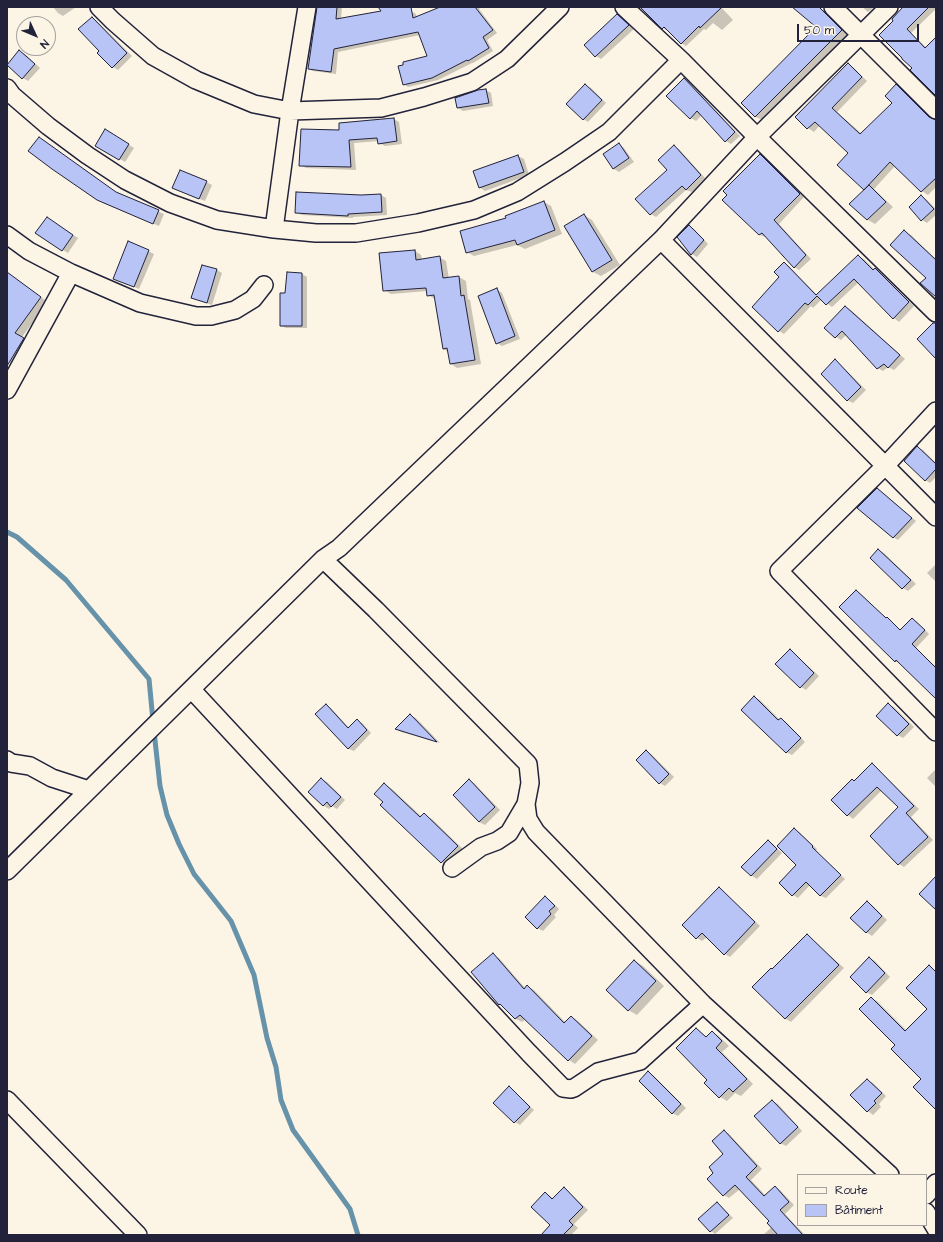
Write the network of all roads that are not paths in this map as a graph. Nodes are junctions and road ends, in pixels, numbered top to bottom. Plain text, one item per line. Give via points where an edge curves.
1 (100, 7) edge
2 (307, 7) edge
3 (560, 7) edge
4 (624, 7) edge
5 (833, 7) edge
6 (889, 7) edge
7 (861, 35) junction
8 (681, 60) junction
9 (7, 88) edge
10 (936, 110) edge
11 (290, 111) junction
12 (757, 137) junction
13 (274, 228) junction
14 (7, 235) edge
15 (661, 240) junction
16 (71, 272) junction
17 (264, 285) dead end
18 (936, 313) edge
19 (7, 390) edge
20 (936, 411) edge
21 (886, 465) junction
22 (936, 517) edge
23 (323, 559) junction
24 (192, 690) junction
25 (936, 732) edge
26 (7, 760) edge
27 (89, 790) junction
28 (526, 804) junction
29 (452, 868) dead end
30 (7, 871) edge
31 (703, 1004) junction
32 (7, 1100) edge
33 (889, 1174) edge
34 (936, 1183) edge
35 (927, 1194) edge
36 (927, 1214) edge
37 (936, 1229) edge
38 (138, 1235) edge

1 - 11 street via 153,56 196,80 254,104
2 - 11 street
3 - 11 street via 507,59 472,82 381,108
4 - 8 street
5 - 7 street
6 - 7 street
7 - 10 street
7 - 12 street
8 - 12 street
8 - 13 street via 609,132 517,192 474,210 418,223 356,233
9 - 13 street via 48,126 125,180 170,203 217,220
11 - 13 street
12 - 15 street
12 - 18 street
14 - 16 street via 29,251
15 - 21 street
15 - 23 street via 339,548
16 - 17 street via 140,303 196,316 212,316 235,310 253,299
16 - 19 street
20 - 21 street
21 - 22 street
21 - 25 street via 779,571
23 - 24 street
23 - 28 street via 382,615 528,764 530,783
24 - 27 street
24 - 31 street via 562,1088 574,1088 598,1072 640,1061
26 - 27 street via 30,766 52,778
27 - 30 street
28 - 29 street via 509,833 481,847
28 - 31 street via 528,819 536,832
31 - 33 street
32 - 38 street
34 - 35 street
36 - 37 street

